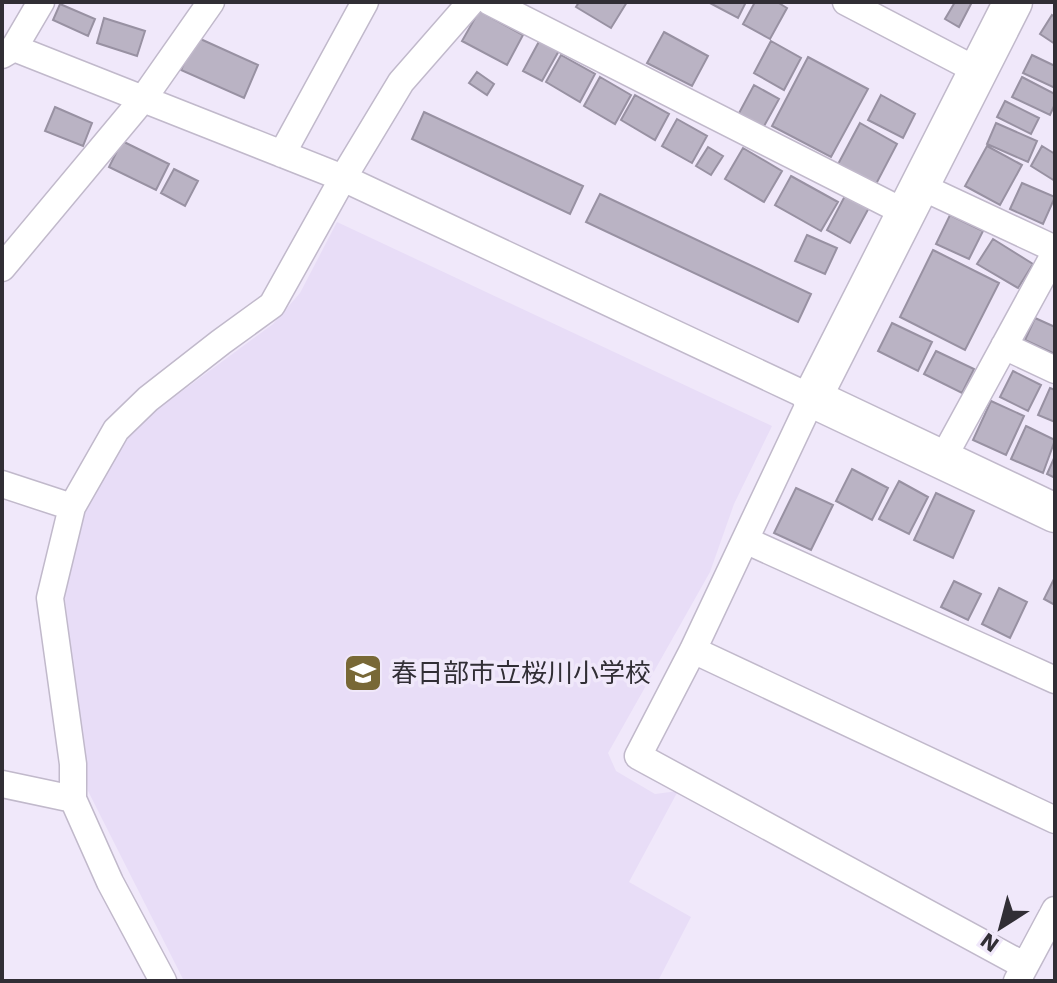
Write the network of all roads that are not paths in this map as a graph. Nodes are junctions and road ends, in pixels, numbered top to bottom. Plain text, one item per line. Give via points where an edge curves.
1 (41, 2) edge
2 (211, 2) edge
3 (365, 2) edge
4 (471, 2) edge
5 (490, 2) edge
6 (846, 2) edge
7 (1013, 2) edge
8 (8, 52) edge
9 (978, 71) junction
10 (143, 99) junction
11 (282, 154) junction
12 (343, 178) junction
13 (913, 199) junction
14 (1055, 251) edge
15 (2, 268) edge
16 (1004, 346) junction
17 (1055, 370) edge
18 (812, 398) junction
19 (942, 460) junction
20 (2, 484) edge
21 (72, 507) junction
22 (1055, 513) edge
23 (745, 540) junction
24 (693, 650) junction
25 (1055, 680) edge
26 (2, 784) edge
27 (73, 799) junction
28 (1055, 820) edge
29 (1055, 910) edge
30 (1021, 974) edge
31 (163, 981) edge

1 - 8 street
2 - 10 street
3 - 11 street
4 - 12 street via 401,82
5 - 13 street
6 - 9 street
7 - 9 street
8 - 10 street
9 - 13 street
10 - 11 street
10 - 15 street
11 - 12 street
12 - 18 street
12 - 21 street via 272,305 148,399 116,430
13 - 14 street
13 - 18 street
14 - 16 street
16 - 17 street
16 - 19 street
18 - 19 street
18 - 23 street
19 - 22 street
20 - 21 street
21 - 27 street via 50,598
23 - 24 street
23 - 25 street
24 - 28 street
24 - 30 street via 638,756
26 - 27 street
27 - 31 street
29 - 30 street

